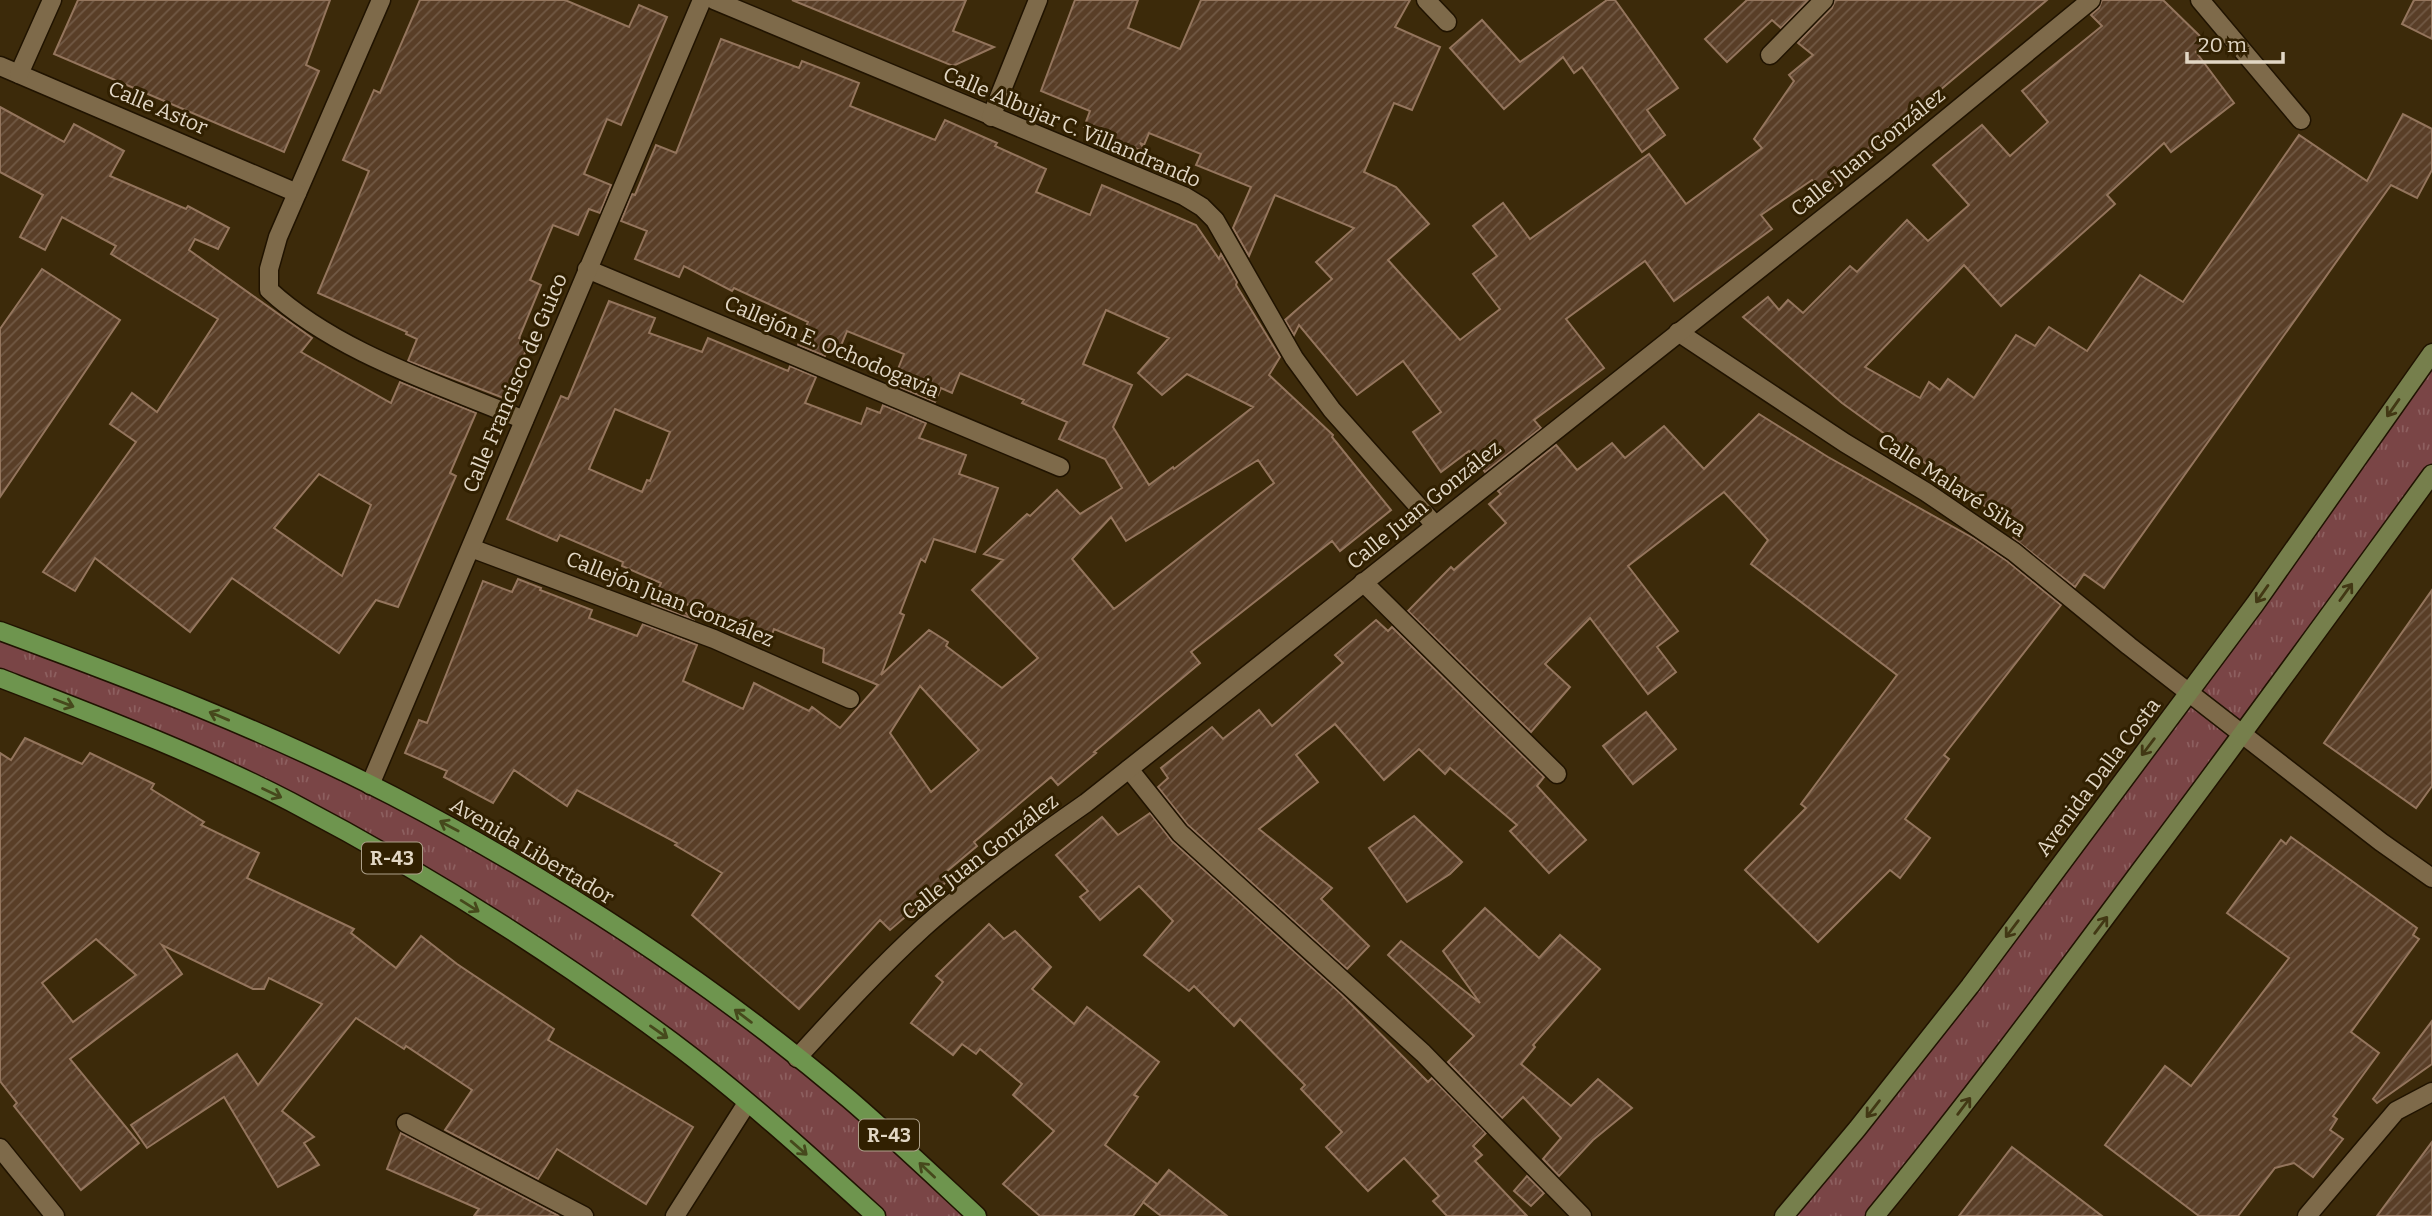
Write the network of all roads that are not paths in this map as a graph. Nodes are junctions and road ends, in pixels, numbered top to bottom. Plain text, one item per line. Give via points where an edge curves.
1 (52, 0) edge
2 (381, 0) edge
3 (702, 0) edge
4 (714, 0) edge
5 (1038, 0) edge
6 (1426, 0) edge
7 (1824, 0) edge
8 (2091, 0) edge
9 (2200, 0) edge
10 (1447, 22) dead end
11 (1770, 55) dead end
12 (0, 66) edge
13 (19, 74) junction
14 (991, 117) junction
15 (2301, 120) dead end
16 (297, 193) junction
17 (587, 269) junction
18 (1678, 332) junction
19 (2432, 353) edge
20 (524, 420) junction
21 (1060, 467) dead end
22 (2432, 474) edge
23 (1435, 525) junction
24 (471, 548) junction
25 (1363, 582) junction
26 (0, 631) edge
27 (0, 678) edge
28 (2189, 692) junction
29 (850, 699) dead end
30 (2243, 734) junction
31 (1129, 769) junction
32 (1557, 774) dead end
33 (370, 785) junction
34 (2432, 878) edge
35 (797, 1058) junction
36 (2432, 1091) edge
37 (747, 1103) junction
38 (406, 1123) dead end
39 (0, 1148) edge
40 (55, 1216) edge
41 (584, 1216) edge
42 (675, 1216) edge
43 (876, 1216) edge
44 (977, 1216) edge
45 (1582, 1216) edge
46 (1784, 1216) edge
47 (1875, 1216) edge
48 (2307, 1216) edge

1 - 13 street
2 - 16 street
3 - 17 street, Calle Francisco de Guico
4 - 14 street, Calle Albujar C. Villandrando
5 - 14 street
6 - 10 street
7 - 11 street
8 - 18 street, Calle Juan González
9 - 15 street
12 - 13 street, Calle Astor
13 - 16 street, Calle Astor
14 - 23 street, Calle Albujar C. Villandrando via 1202,207 1237,254 1294,358 1332,410
16 - 20 street via 278,237 269,269 269,290 313,326 365,353
17 - 20 street, Calle Francisco de Guico
17 - 21 street, Callejón E. Ochodogavia
18 - 23 street, Calle Juan González
18 - 28 street, Calle Malavé Silva via 2014,552
19 -> 28 street, Avenida Dalla Costa
20 - 24 street, Calle Francisco de Guico
30 -> 22 street
23 - 25 street, Calle Juan González
24 - 29 street, Callejón Juan González via 715,639
24 - 33 street, Calle Francisco de Guico
25 - 31 street, Calle Juan González
25 - 32 street
33 -> 26 main road, Avenida Libertador / R-43 via 195,706
27 -> 37 main road, R-43 via 190,755 373,846 569,969 673,1042
28 - 30 street, Calle Malavé Silva
28 -> 46 street, Avenida Dalla Costa via 1970,986
30 - 34 street, Calle Malavé Silva
47 -> 30 street via 2026,1025
31 - 35 street, Calle Juan González via 924,928 864,984
31 - 45 street via 1180,833 1423,1053
35 -> 33 main road, Avenida Libertador / R-43 via 544,880
44 -> 35 main road, Avenida Libertador / R-43
36 - 48 street via 2396,1111
37 - 42 street
37 -> 43 main road, R-43
38 - 41 street
39 - 40 street

